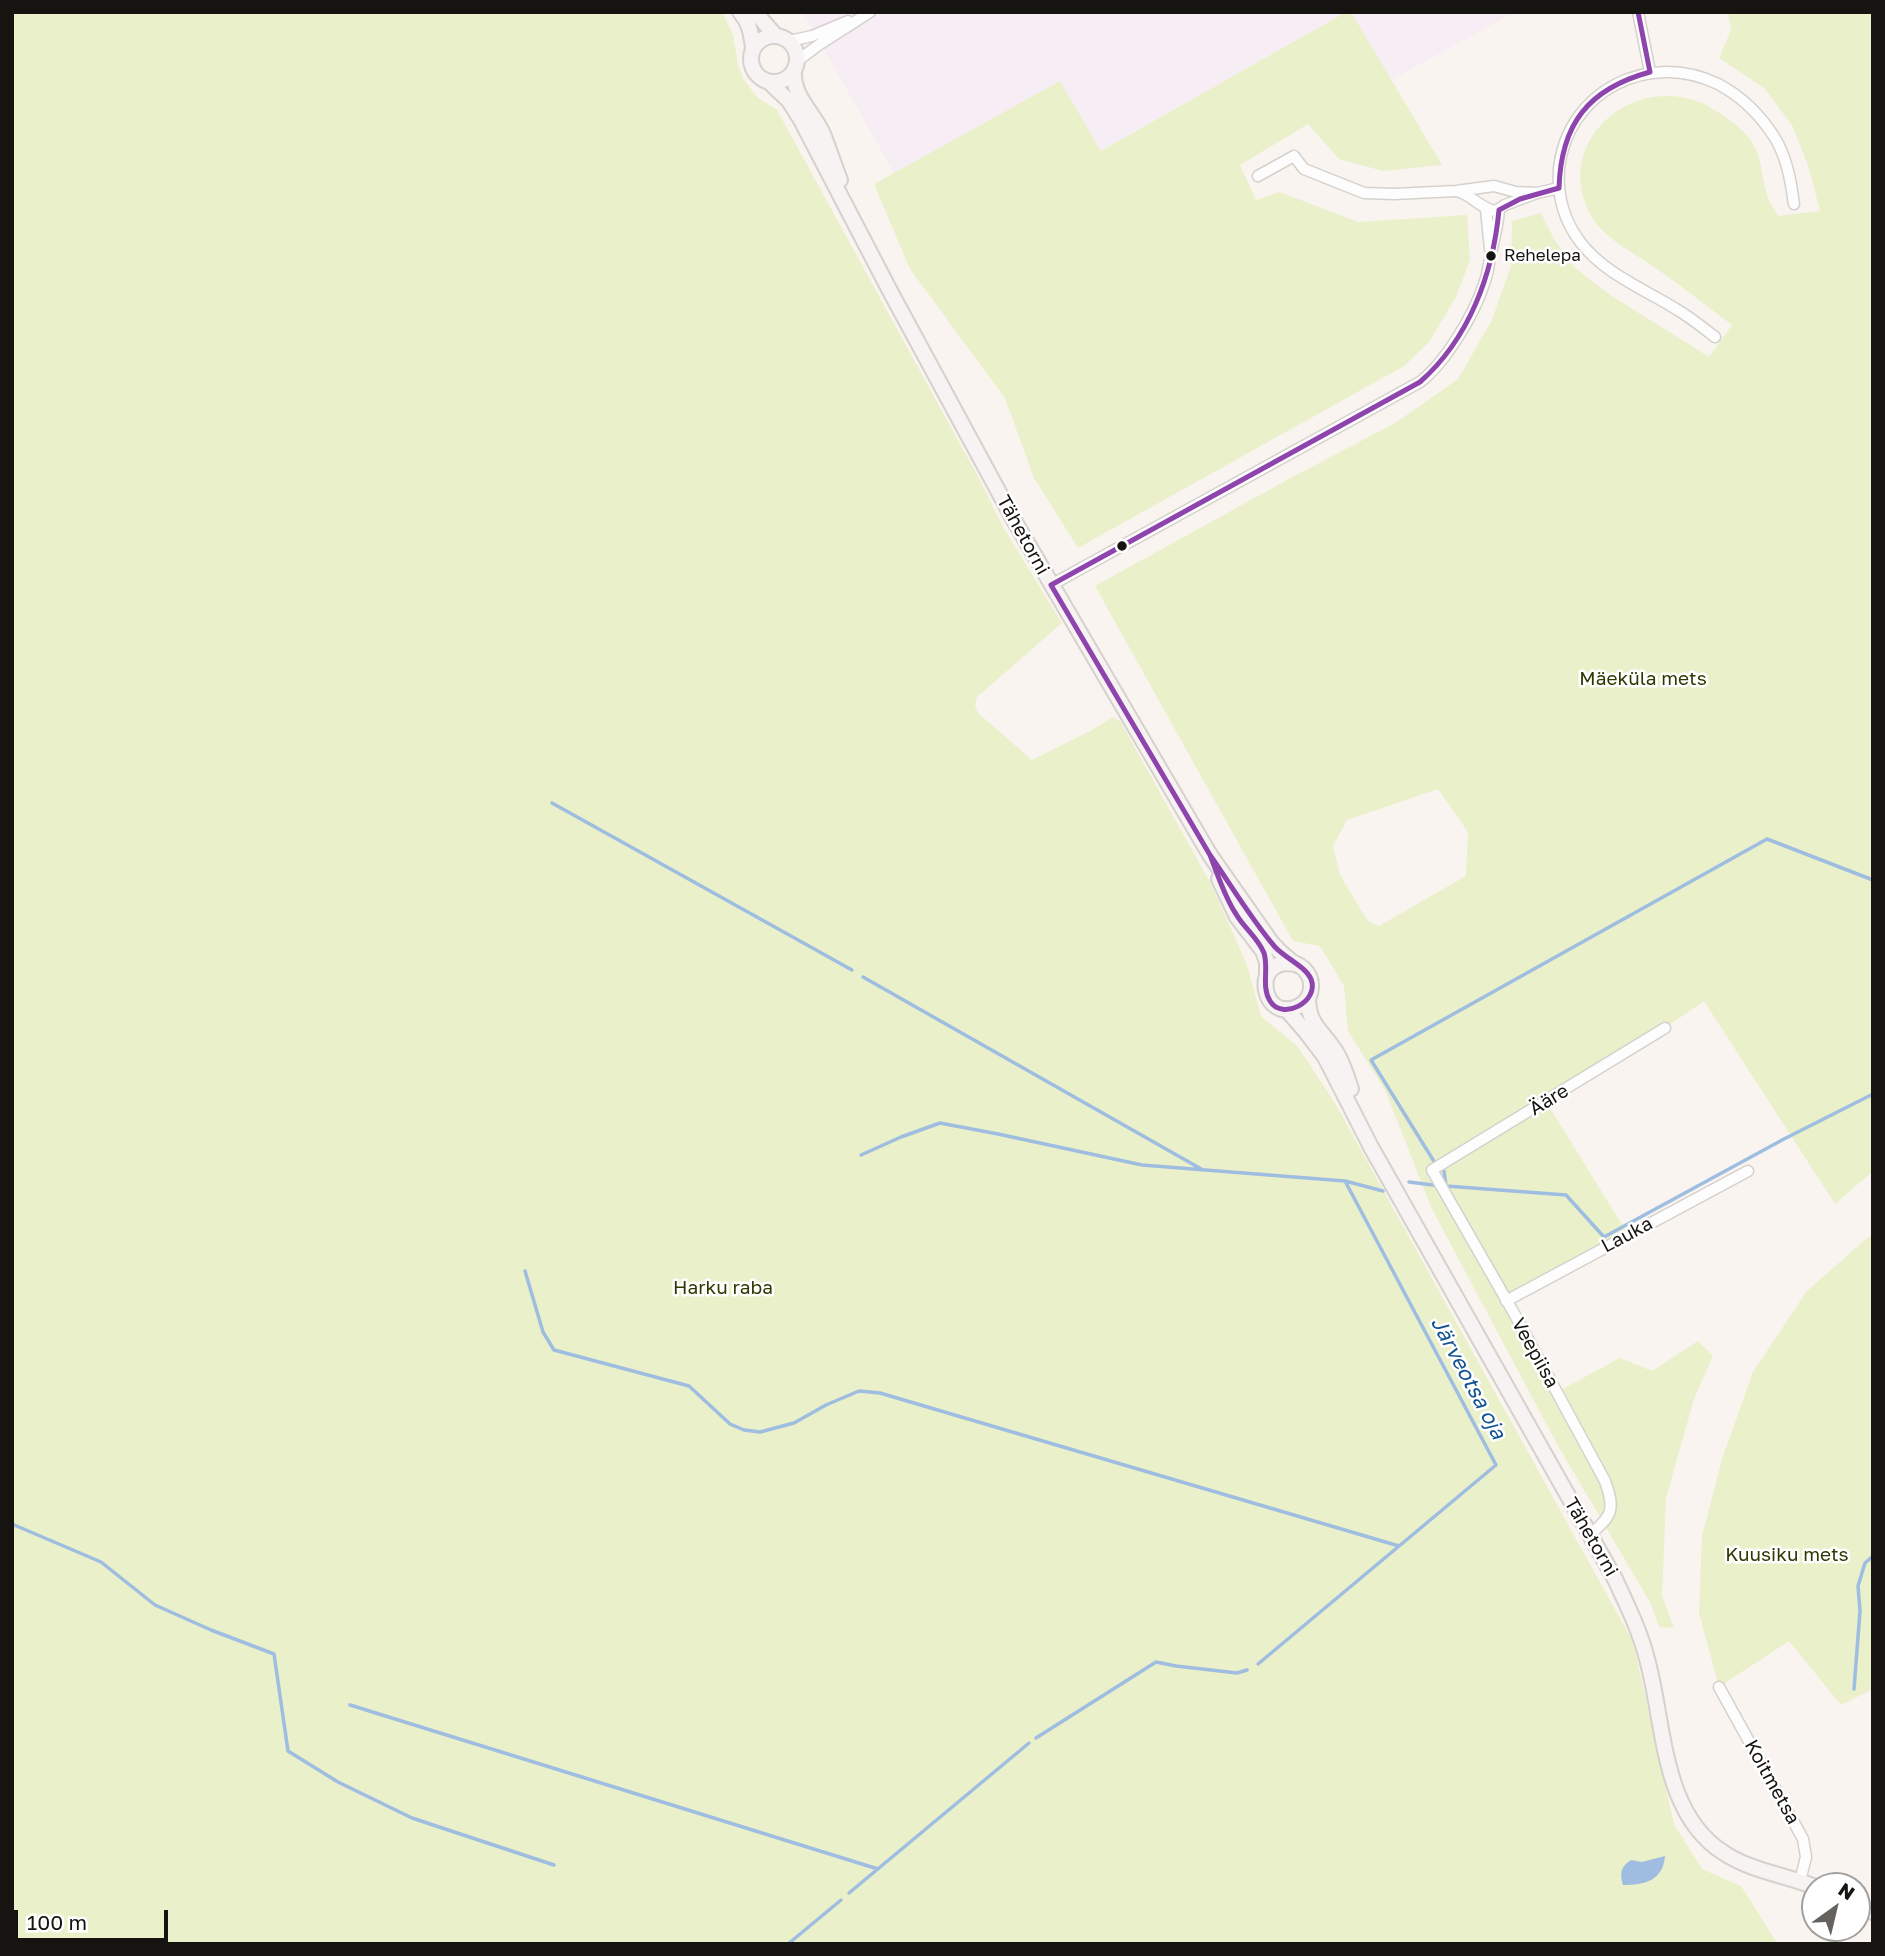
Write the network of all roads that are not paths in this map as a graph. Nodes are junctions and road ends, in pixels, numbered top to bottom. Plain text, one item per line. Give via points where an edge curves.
1 (740, 12) edge
2 (755, 12) edge
3 (869, 12) edge
4 (1638, 12) edge
5 (782, 38) junction
6 (753, 48) junction
7 (796, 65) junction
8 (1650, 72) junction
9 (768, 81) junction
10 (1258, 176) dead end
11 (1489, 187) junction
12 (1501, 188) junction
13 (1559, 188) junction
14 (1456, 191) junction
15 (1537, 193) junction
16 (1794, 204) dead end
17 (1484, 206) junction
18 (848, 208) junction
19 (1502, 208) junction
20 (1491, 253) junction
21 (1715, 337) dead end
22 (1051, 585) junction
23 (1210, 855) junction
24 (1295, 964) junction
25 (1267, 975) junction
26 (1308, 998) junction
27 (1286, 1009) junction
28 (1665, 1028) dead end
29 (1371, 1147) junction
30 (1432, 1170) joint
31 (1748, 1171) dead end
32 (1506, 1301) junction
33 (1590, 1535) junction
34 (1719, 1687) dead end
35 (1800, 1881) joint

1 - 6 street via 751,29
2 - 5 street
3 - 5 street via 812,36
3 - 7 street
4 - 8 street
5 - 6 street via 762,38
5 - 7 street via 796,52
6 - 9 street via 752,69
7 - 9 street via 783,80
7 - 18 street, Tähetorni via 794,85 824,137
8 - 13 street via 1611,87 1579,115 1563,148
8 - 16 street via 1703,78 1749,107 1783,153
9 - 18 street, Tähetorni via 801,120
10 - 14 street via 1294,156 1304,169 1364,193
11 - 12 street
11 - 14 street
11 - 17 street via 1482,194
12 - 15 street
12 - 19 street via 1507,198
13 - 15 street
13 - 21 street via 1564,215 1582,245 1600,262
14 - 17 street
15 - 19 street
17 - 19 street via 1492,211
17 - 20 street
18 - 22 street, Tähetorni
19 - 20 street
20 - 22 street via 1485,283 1469,315 1441,363 1420,383
22 - 23 street, Tähetorni
23 - 24 street, Tähetorni via 1271,942
23 - 25 street, Tähetorni via 1231,907 1263,951
24 - 25 street via 1279,964
24 - 26 street via 1310,978
25 - 27 street via 1269,999
26 - 27 street via 1301,1006
26 - 29 street, Tähetorni via 1311,1018 1337,1054
27 - 29 street, Tähetorni via 1325,1057
28 - 30 street, Ääre
29 - 33 street, Tähetorni
30 - 32 street, Veepiisa
31 - 32 street, Lauka
32 - 33 street, Veepiisa via 1605,1481 1612,1501 1608,1519
33 - 35 street, Tähetorni via 1641,1636 1673,1782 1688,1817 1726,1854
34 - 35 street, Koitmetsa via 1803,1839 1806,1857

